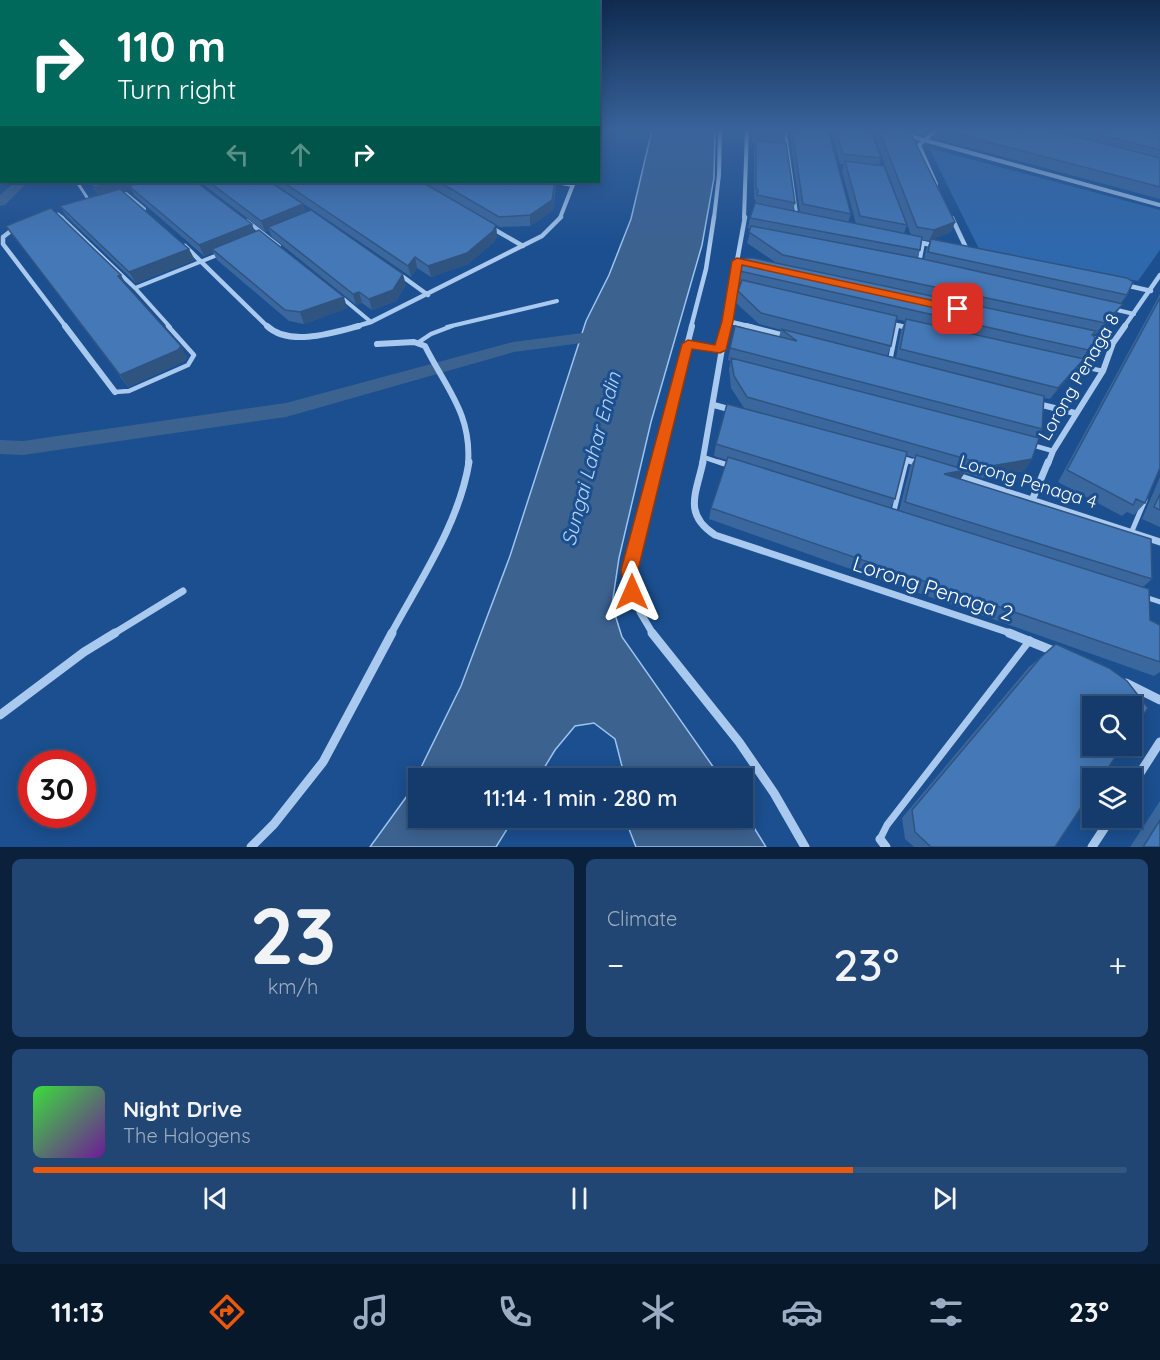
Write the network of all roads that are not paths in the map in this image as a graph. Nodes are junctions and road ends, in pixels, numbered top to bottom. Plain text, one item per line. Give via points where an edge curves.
1 (719, 170) edge
2 (746, 170) edge
3 (791, 170) edge
4 (929, 170) edge
5 (1031, 170) edge
6 (78, 183) edge
7 (573, 183) edge
8 (939, 190) edge
9 (136, 191) edge
10 (126, 194) junction
11 (117, 196) edge
12 (100, 202) edge
13 (92, 204) junction
14 (1160, 205) edge
15 (81, 208) edge
16 (746, 208) junction
17 (756, 210) edge
18 (69, 211) edge
19 (948, 211) edge
20 (58, 214) junction
21 (239, 215) edge
22 (152, 216) edge
23 (787, 216) edge
24 (48, 217) edge
25 (797, 218) junction
26 (808, 220) edge
27 (484, 223) edge
28 (17, 227) edge
29 (741, 231) junction
30 (276, 232) edge
31 (752, 233) edge
32 (266, 236) junction
33 (177, 238) edge
34 (256, 240) edge
35 (909, 240) edge
36 (923, 243) junction
37 (523, 246) junction
38 (946, 248) edge
39 (284, 250) edge
40 (957, 250) edge
41 (224, 252) edge
42 (968, 253) junction
43 (979, 255) edge
44 (203, 261) junction
45 (737, 261) junction
46 (748, 264) edge
47 (908, 264) edge
48 (391, 268) edge
49 (1160, 275) edge
50 (1117, 284) edge
51 (733, 285) junction
52 (135, 288) junction
53 (744, 288) edge
54 (1151, 291) junction
55 (336, 293) edge
56 (428, 295) junction
57 (556, 301) dead end
58 (1111, 309) edge
59 (1134, 314) junction
60 (727, 321) junction
61 (371, 322) junction
62 (886, 322) edge
63 (897, 325) junction
64 (920, 330) edge
65 (1079, 335) edge
66 (797, 339) edge
67 (419, 342) junction
68 (1113, 343) junction
69 (377, 344) dead end
70 (688, 344) junction
71 (720, 350) junction
72 (878, 360) edge
73 (719, 362) junction
74 (890, 363) junction
75 (1069, 364) edge
76 (731, 365) edge
77 (902, 366) edge
78 (1103, 371) junction
79 (115, 392) joint
80 (1029, 401) edge
81 (714, 405) junction
82 (736, 411) edge
83 (1075, 414) junction
84 (1030, 444) edge
85 (1053, 451) junction
86 (895, 456) edge
87 (703, 457) junction
88 (906, 460) junction
89 (929, 467) edge
90 (737, 468) edge
91 (952, 474) edge
92 (1033, 498) junction
93 (1146, 498) edge
94 (881, 514) edge
95 (892, 517) junction
96 (904, 521) edge
97 (1132, 531) junction
98 (1160, 542) edge
99 (183, 591) dead end
100 (1138, 595) edge
101 (1160, 602) edge
102 (1030, 640) junction
103 (1061, 654) edge
104 (1121, 681) edge
105 (1160, 700) edge
106 (0, 715) edge
107 (1160, 742) edge
108 (1142, 770) edge
109 (1104, 828) edge
110 (883, 843) edge
111 (251, 847) edge
112 (805, 847) edge
113 (1092, 847) edge

1 - 70 street via 712,238
2 - 16 street
3 - 25 lane
4 - 8 street
5 - 14 street
6 - 13 lane
7 - 37 street via 557,223
9 - 10 street
10 - 11 street
10 - 22 street
12 - 13 street
13 - 15 street
16 - 17 street
16 - 29 street
18 - 20 street
19 - 42 street
20 - 24 street
20 - 52 lane
21 - 32 lane
23 - 25 street
25 - 26 street
27 - 37 street
28 - 79 street via 6,233 3,244
29 - 31 lane
29 - 45 street
30 - 32 lane
32 - 34 lane
32 - 39 lane
33 - 44 street
35 - 36 street
36 - 38 street
36 - 47 lane via 919,266
37 - 56 street
40 - 42 street
41 - 44 lane
42 - 43 street
44 - 52 lane
44 - 61 street via 272,331 283,337
45 - 46 street
45 - 51 street
48 - 56 street
49 - 54 street, Lorong Penaga 8
50 - 54 street
51 - 53 lane
51 - 60 street
52 - 79 lane via 194,355 194,360 129,391
54 - 59 street, Lorong Penaga 8
55 - 61 lane
56 - 61 street
57 - 67 lane via 436,331
58 - 59 lane
59 - 68 street, Lorong Penaga 8
60 - 66 street
60 - 71 street
62 - 63 lane
63 - 64 lane
63 - 74 lane
65 - 68 street
67 - 69 street
67 - 111 street via 425,346 462,415 470,444 464,484 454,514 323,762
68 - 78 street, Lorong Penaga 8
70 - 71 street
70 - 112 street via 630,570 632,592 649,631 750,757 783,805
71 - 73 street
72 - 74 street
73 - 76 lane
73 - 81 street
74 - 77 street
75 - 78 lane
78 - 83 street, Lorong Penaga 8
80 - 83 street
81 - 82 street
81 - 87 street
83 - 85 street, Lorong Penaga 8
84 - 85 lane
85 - 92 street, Lorong Penaga 8
86 - 88 street
87 - 90 lane
87 - 102 street, Lorong Penaga 2 via 694,517 715,535
88 - 89 street
88 - 95 lane
91 - 92 street, Lorong Penaga 4
92 - 97 street, Lorong Penaga 4
93 - 97 lane
94 - 95 lane
95 - 96 lane
97 - 98 street, Lorong Penaga 4
99 - 106 street via 84,652
100 - 101 lane
102 - 103 street, Lorong Penaga 2
102 - 110 lane via 887,825
104 - 105 street
107 - 108 street
109 - 113 street

